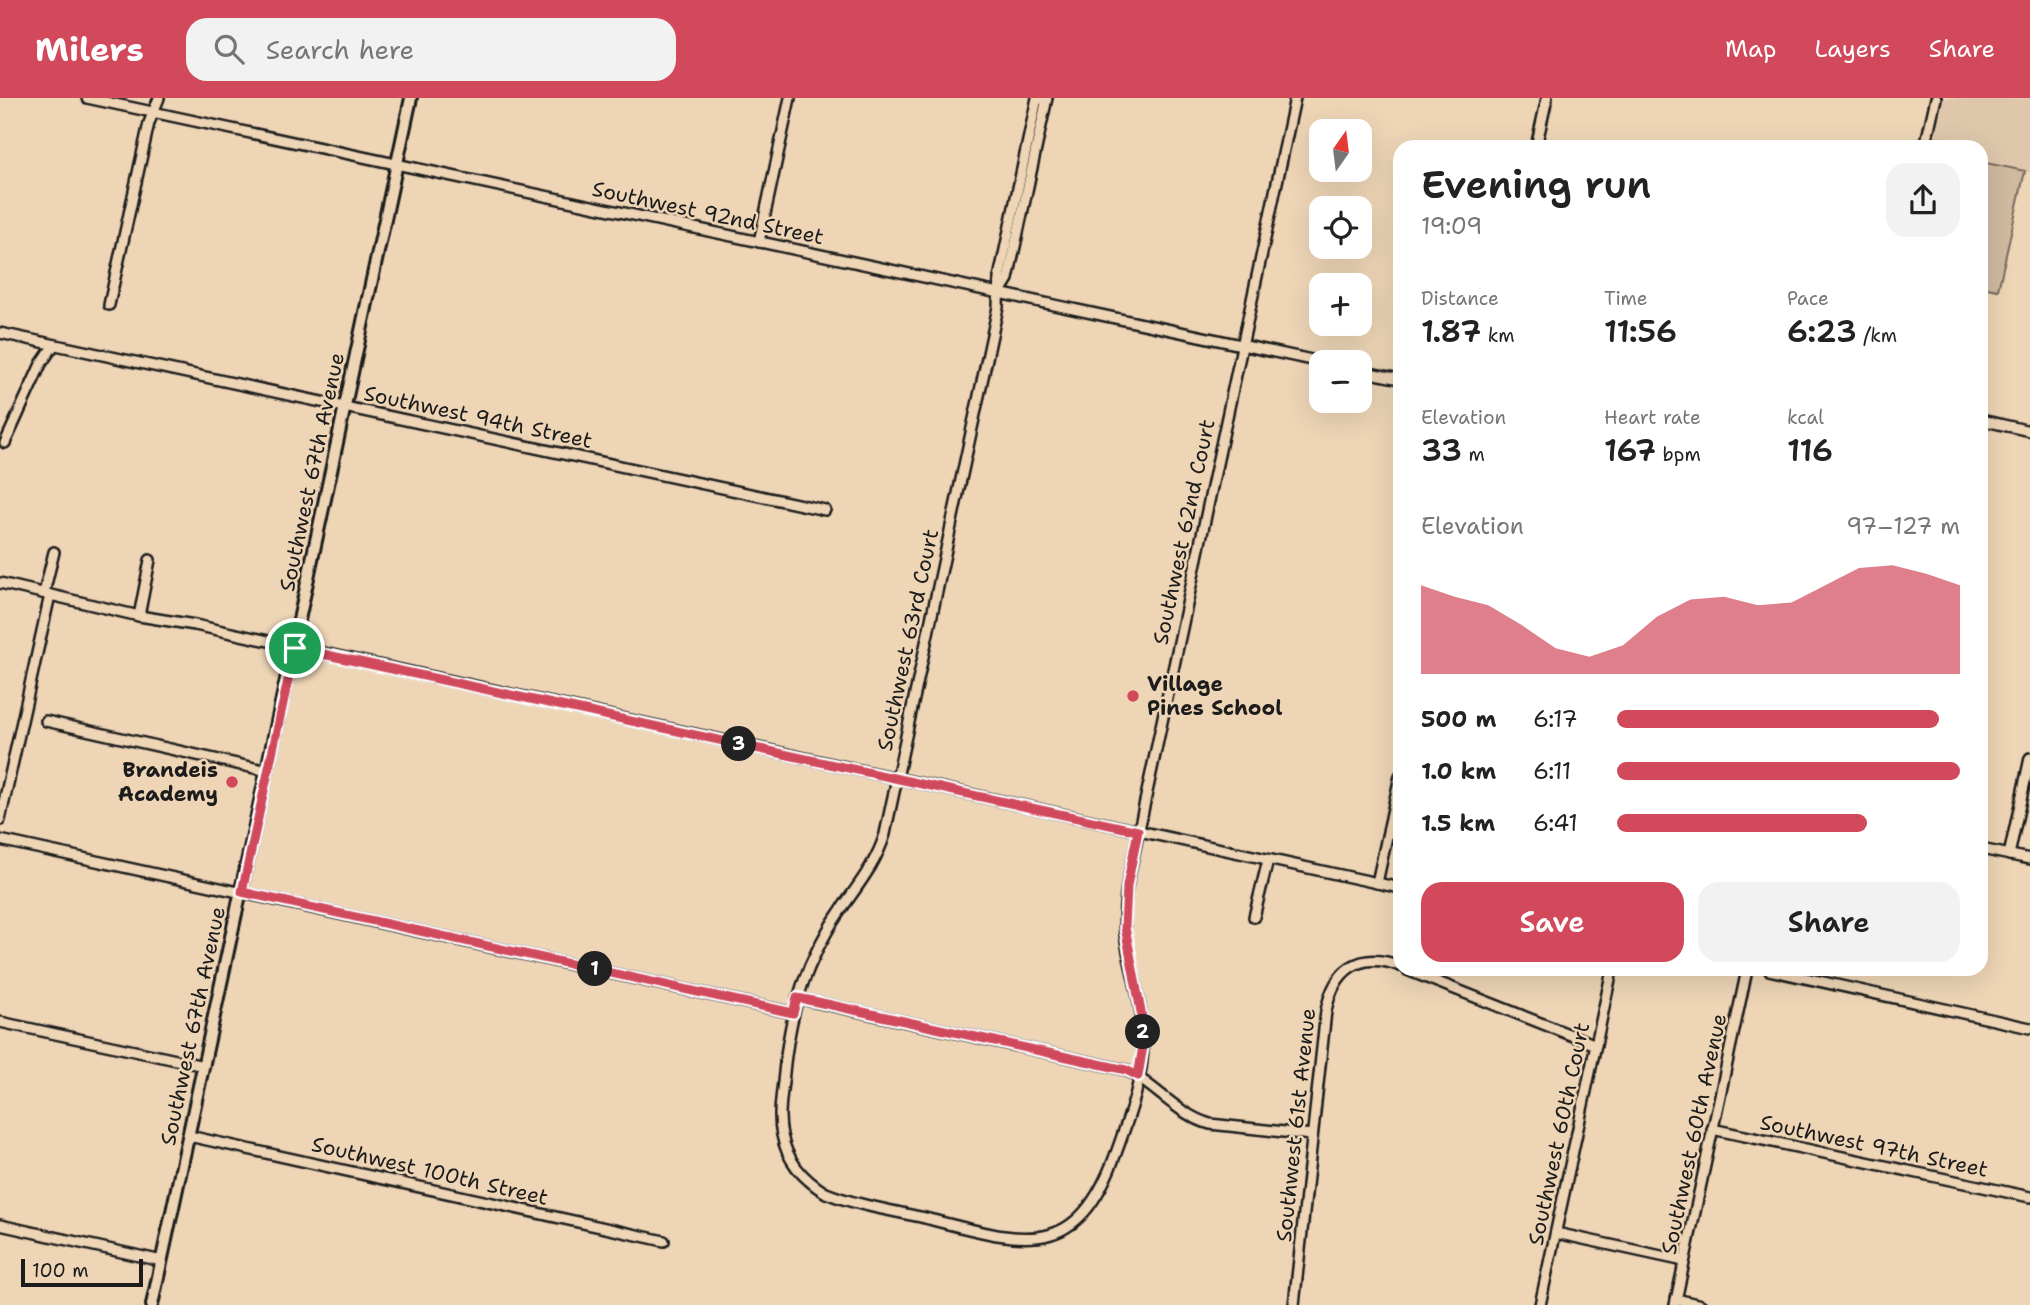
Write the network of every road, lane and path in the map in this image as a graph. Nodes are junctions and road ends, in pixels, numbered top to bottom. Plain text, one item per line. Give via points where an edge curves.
1 (88, 98) edge
2 (159, 98) edge
3 (411, 98) edge
4 (790, 98) edge
5 (1295, 98) edge
6 (1547, 98) edge
7 (1936, 98) edge
8 (1043, 99) edge
9 (154, 112) junction
10 (1538, 140) edge
11 (1927, 140) edge
12 (397, 164) junction
13 (759, 242) junction
14 (999, 294) junction
15 (109, 305) dead end
16 (0, 333) edge
17 (50, 344) junction
18 (1241, 346) junction
19 (1309, 360) edge
20 (1372, 373) edge
21 (1393, 378) edge
22 (346, 406) junction
23 (1988, 422) edge
24 (2030, 431) edge
25 (5, 443) dead end
26 (825, 510) dead end
27 (54, 552) dead end
28 (150, 560) dead end
29 (0, 583) edge
30 (47, 594) junction
31 (139, 616) junction
32 (295, 648) junction
33 (46, 721) dead end
34 (2030, 758) edge
35 (268, 771) junction
36 (897, 779) junction
37 (1393, 809) edge
38 (0, 820) edge
39 (1138, 831) junction
40 (0, 840) edge
41 (1988, 850) edge
42 (2009, 855) junction
43 (2030, 859) edge
44 (1268, 860) junction
45 (1377, 883) junction
46 (1393, 886) edge
47 (242, 892) junction
48 (1254, 917) dead end
49 (1393, 965) edge
50 (1422, 976) edge
51 (1611, 976) edge
52 (1746, 976) edge
53 (1796, 976) edge
54 (797, 998) junction
55 (793, 1013) junction
56 (0, 1022) edge
57 (2030, 1028) edge
58 (1596, 1045) junction
59 (204, 1066) junction
60 (1138, 1076) junction
61 (1712, 1129) junction
62 (1312, 1135) junction
63 (189, 1136) junction
64 (2030, 1197) edge
65 (0, 1225) edge
66 (1556, 1233) junction
67 (1049, 1235) joint
68 (664, 1241) dead end
69 (162, 1261) junction
70 (1684, 1261) junction
71 (1675, 1302) edge
72 (152, 1305) edge
73 (1294, 1305) edge
74 (1541, 1305) edge
75 (1701, 1305) edge

1 - 9 street, Southwest 92nd Street
2 - 9 street
3 - 12 main road, Southwest 67th Avenue
4 - 13 street
5 - 18 street, Southwest 62nd Court
6 - 10 street
7 - 11 street
8 - 14 street, Southwest 63rd Court via 999,278
9 - 12 street, Southwest 92nd Street
9 - 15 street
12 - 13 street, Southwest 92nd Street
12 - 22 main road, Southwest 67th Avenue
13 - 14 street, Southwest 92nd Street
14 - 18 street, Southwest 92nd Street
14 - 36 street, Southwest 63rd Court
16 - 17 street, Southwest 94th Street
17 - 22 street, Southwest 94th Street
17 - 25 street
18 - 19 street, Southwest 92nd Street
18 - 39 street, Southwest 62nd Court
20 - 21 street
22 - 26 street, Southwest 94th Street
22 - 32 main road, Southwest 67th Avenue
23 - 24 street
27 - 30 street
28 - 31 street
29 - 30 street
30 - 31 street
30 - 38 street
31 - 32 street
32 - 35 main road, Southwest 67th Avenue
32 - 36 street
33 - 35 street
34 - 42 street
35 - 47 main road, Southwest 67th Avenue
36 - 39 street
36 - 54 street, Southwest 63rd Court via 879,851 828,931
37 - 45 street
39 - 44 street
39 - 60 street, Southwest 62nd Court via 1127,886 1125,927 1142,1017
40 - 47 street
41 - 42 street
42 - 43 street
44 - 45 street
44 - 48 street
45 - 46 street
47 - 55 street
47 - 59 main road, Southwest 67th Avenue
49 - 62 street, Southwest 61st Avenue via 1361,962 1332,988
50 - 58 street
51 - 58 street, Southwest 60th Court
52 - 61 street, Southwest 60th Avenue
53 - 57 street
54 - 55 street, Southwest 63rd Court
54 - 60 street
55 - 67 street, Southwest 63rd Court via 781,1128 788,1153 804,1177 840,1198 991,1234 1013,1238
56 - 59 street
58 - 66 street, Southwest 60th Court
59 - 63 main road, Southwest 67th Avenue
60 - 62 street via 1204,1122
60 - 67 street, Southwest 62nd Court via 1104,1186 1076,1220
61 - 64 street, Southwest 97th Street
61 - 70 street, Southwest 60th Avenue
62 - 73 street, Southwest 61st Avenue
63 - 68 street, Southwest 100th Street
63 - 69 main road, Southwest 67th Avenue
65 - 69 street
66 - 70 street
66 - 74 street, Southwest 60th Court
69 - 72 main road, Southwest 67th Avenue
70 - 71 street, Southwest 60th Avenue
71 - 75 street

